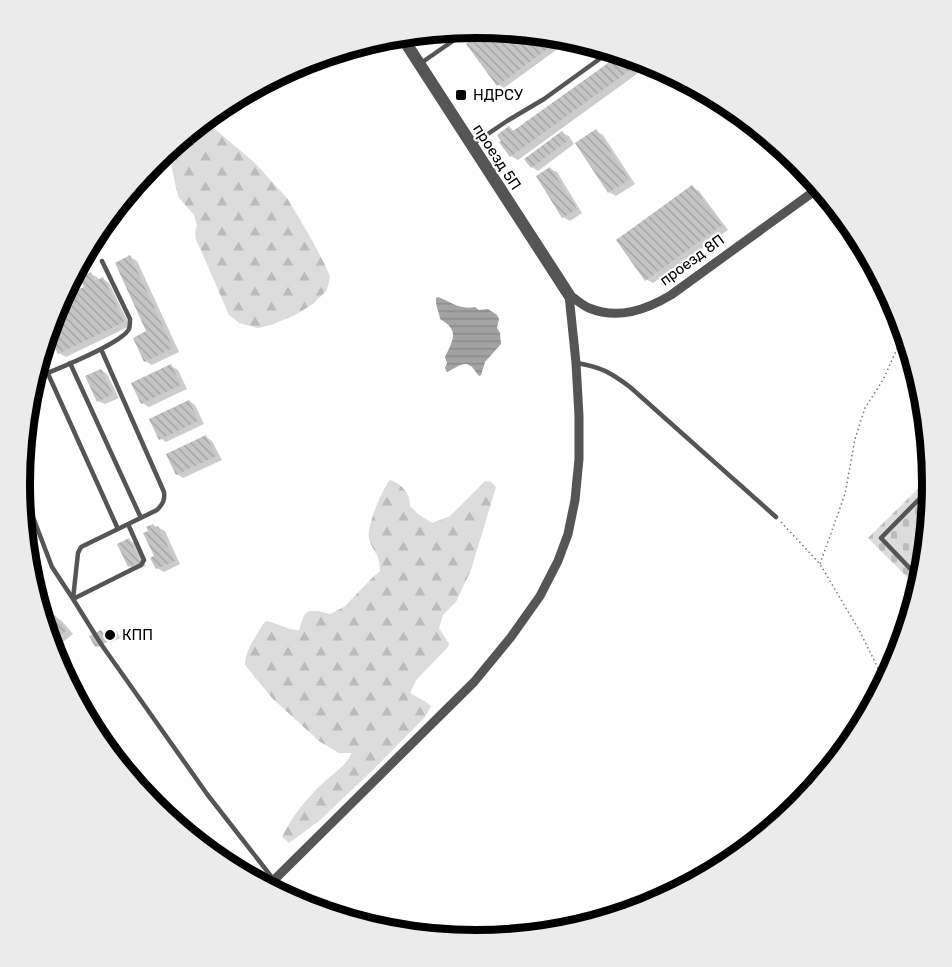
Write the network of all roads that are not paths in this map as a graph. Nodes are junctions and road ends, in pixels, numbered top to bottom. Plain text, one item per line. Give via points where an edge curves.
1 (457, 38) edge
2 (406, 43) edge
3 (603, 56) edge
4 (419, 64) junction
5 (472, 145) junction
6 (813, 191) edge
7 (102, 261) dead end
8 (569, 295) junction
9 (101, 349) junction
10 (70, 363) junction
11 (576, 363) junction
12 (45, 367) edge
13 (48, 373) junction
14 (921, 500) edge
15 (31, 512) edge
16 (776, 517) road end
17 (141, 518) junction
18 (128, 524) junction
19 (118, 529) junction
20 (913, 571) edge
21 (73, 599) junction
22 (266, 877) edge
23 (274, 881) edge

1 - 4 lane
2 - 4 street, проезд 5П
3 - 5 lane
4 - 5 street, проезд 5П
5 - 8 street, проезд 5П
6 - 8 street, проезд 8П via 655,305 636,311 603,312 588,308
7 - 9 lane via 130,319 130,327
8 - 11 street
9 - 10 lane
9 - 17 lane via 164,492 165,499 158,510
10 - 13 lane
10 - 17 lane
11 - 16 lane via 598,367 630,387
11 - 23 street via 579,459 575,500 568,534 540,596 474,682
12 - 13 lane
13 - 19 lane
14 - 20 lane via 881,538
15 - 21 lane via 52,567
17 - 18 lane
18 - 19 lane
18 - 21 lane via 144,560 141,565
19 - 21 lane via 81,547
21 - 22 lane

